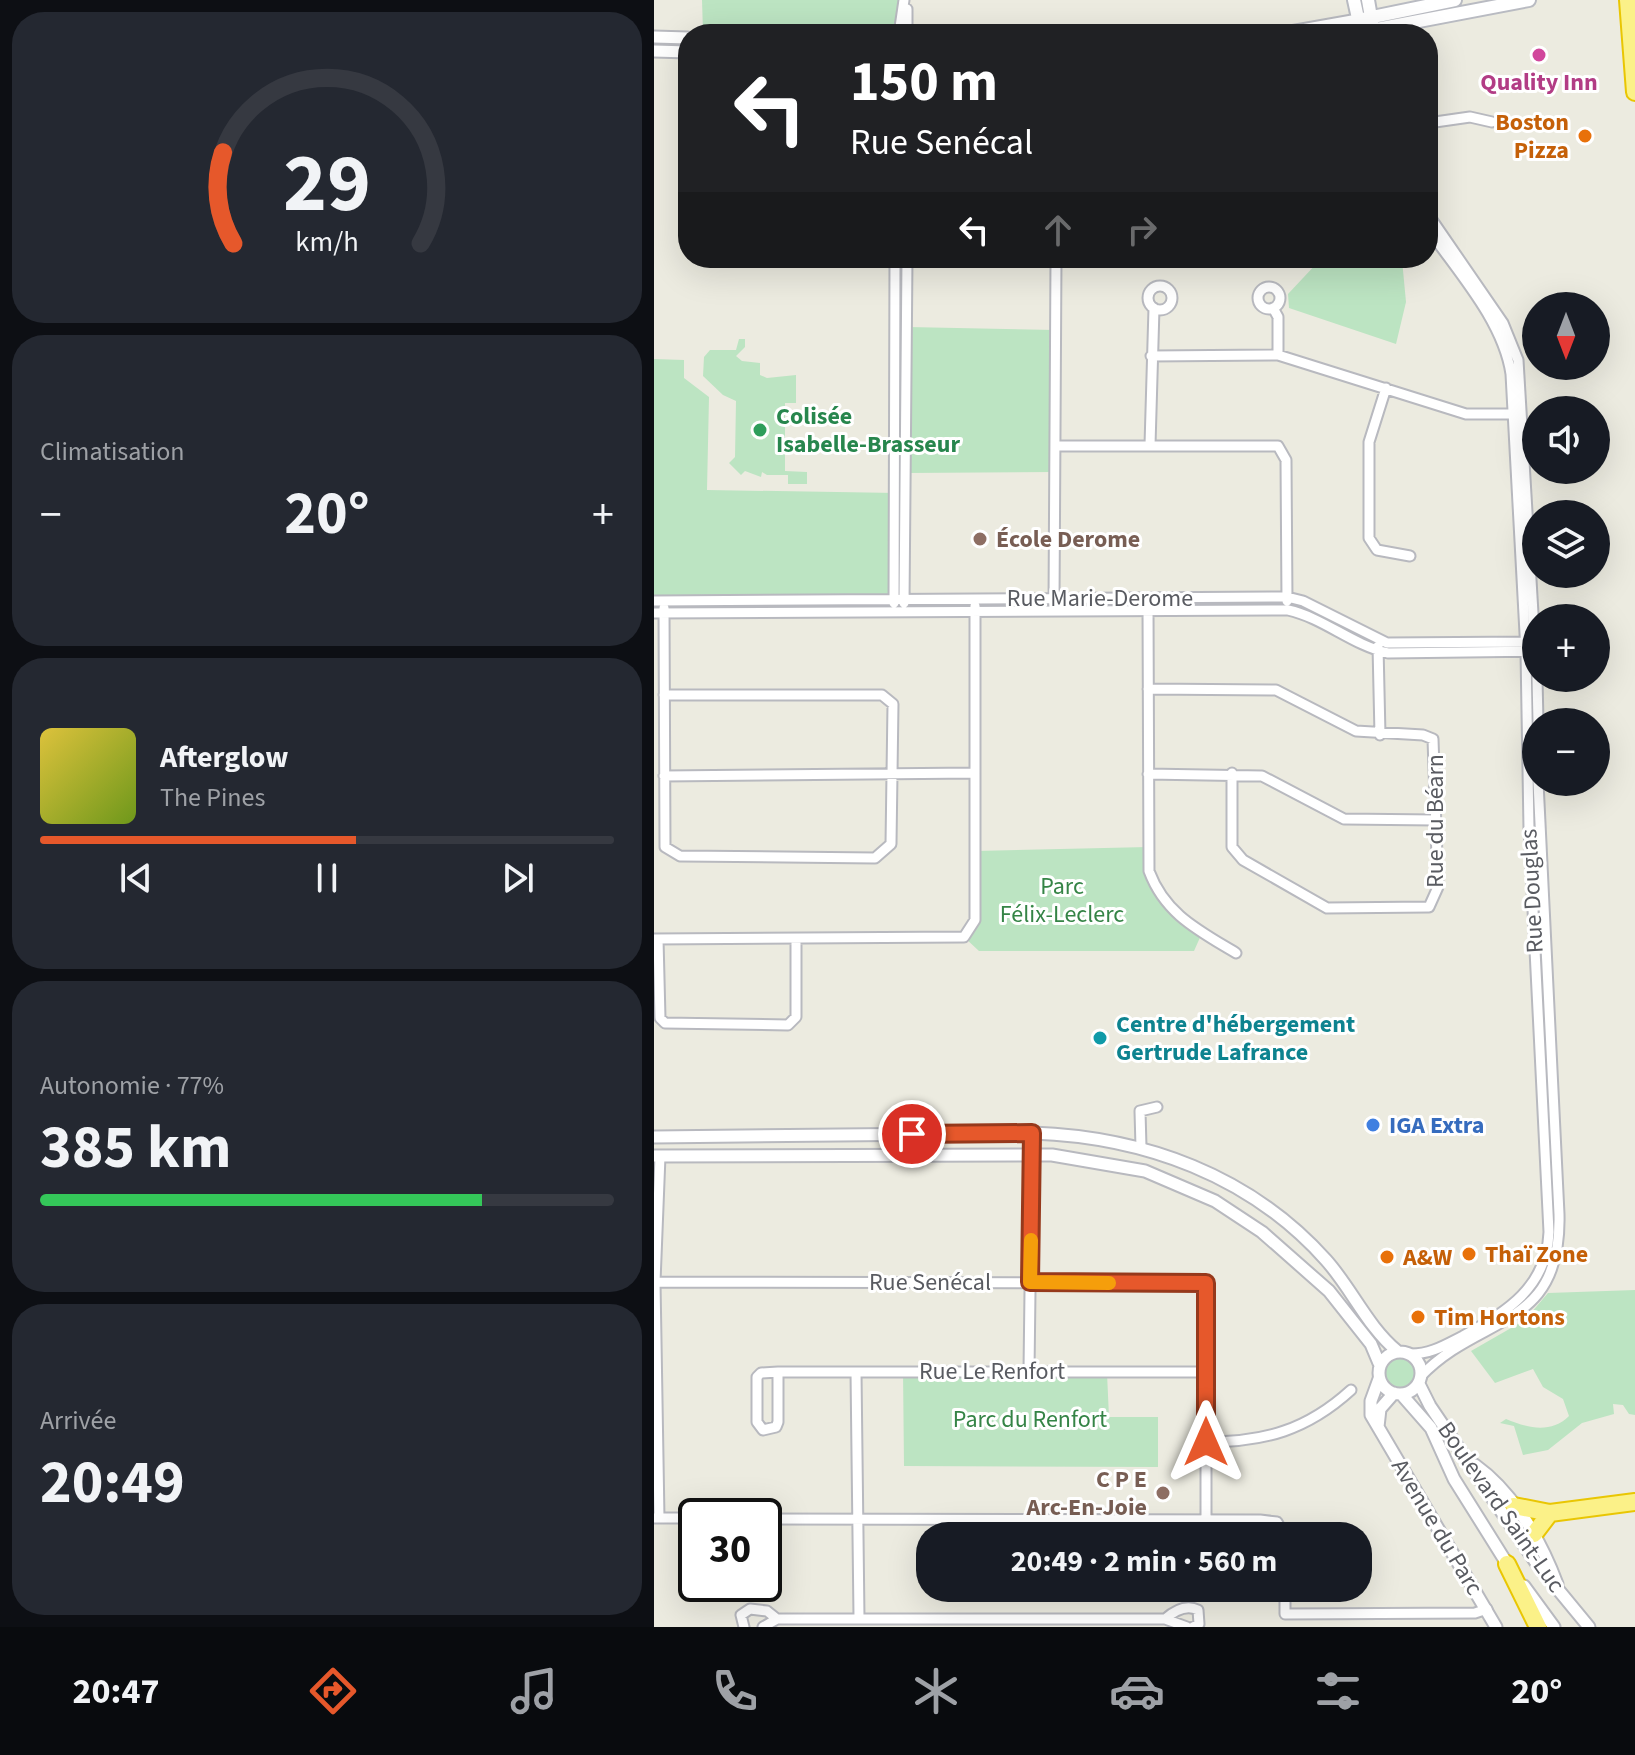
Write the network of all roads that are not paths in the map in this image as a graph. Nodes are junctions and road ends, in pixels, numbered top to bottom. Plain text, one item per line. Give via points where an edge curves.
1 (905, 0) edge
2 (1354, 0) edge
3 (1368, 0) edge
4 (1402, 0) edge
5 (1455, 0) edge
6 (1529, 0) edge
7 (1627, 0) edge
8 (1419, 7) junction
9 (901, 24) edge
10 (906, 24) edge
11 (1363, 24) edge
12 (1366, 24) edge
13 (1377, 24) edge
14 (1420, 24) edge
15 (657, 37) edge
16 (678, 38) edge
17 (657, 51) edge
18 (678, 52) edge
19 (1635, 92) edge
20 (1438, 122) edge
21 (1492, 122) dead end
22 (1438, 229) edge
23 (1438, 244) edge
24 (895, 268) edge
25 (907, 268) edge
26 (1055, 268) edge
27 (1154, 308) dead end
28 (1273, 308) dead end
29 (894, 314) junction
30 (906, 314) junction
31 (1278, 355) junction
32 (1151, 356) junction
33 (1386, 388) junction
34 (1519, 414) junction
35 (900, 429) junction
36 (1150, 445) junction
37 (1055, 446) junction
38 (1410, 556) dead end
39 (1287, 597) junction
40 (1148, 598) junction
41 (975, 599) junction
42 (1055, 599) junction
43 (899, 600) junction
44 (659, 601) edge
45 (1530, 604) edge
46 (1288, 610) junction
47 (1054, 611) junction
48 (1148, 611) junction
49 (899, 612) junction
50 (975, 612) junction
51 (659, 613) edge
52 (1377, 639) junction
53 (1522, 649) edge
54 (1522, 649) edge
55 (1378, 651) junction
56 (1148, 689) junction
57 (1531, 692) edge
58 (664, 695) junction
59 (1380, 735) junction
60 (975, 773) junction
61 (1232, 773) junction
62 (892, 774) junction
63 (1148, 774) junction
64 (664, 776) junction
65 (1539, 796) edge
66 (1435, 820) junction
67 (656, 939) edge
68 (796, 939) junction
69 (1236, 953) dead end
70 (1157, 1107) dead end
71 (1032, 1133) junction
72 (654, 1137) edge
73 (1141, 1147) junction
74 (1031, 1154) junction
75 (657, 1156) edge
76 (655, 1282) edge
77 (1030, 1282) junction
78 (1397, 1351) junction
79 (1411, 1354) junction
80 (1379, 1363) junction
81 (1029, 1371) junction
82 (778, 1372) junction
83 (856, 1372) junction
84 (1206, 1372) junction
85 (1379, 1379) junction
86 (1420, 1380) junction
87 (1351, 1390) dead end
88 (1398, 1394) junction
89 (1378, 1427) junction
90 (1206, 1442) junction
91 (1470, 1462) junction
92 (1634, 1503) edge
93 (1514, 1506) junction
94 (1550, 1513) junction
95 (656, 1518) edge
96 (678, 1518) edge
97 (782, 1519) edge
98 (857, 1520) junction
99 (1206, 1520) junction
100 (1277, 1522) edge
101 (1534, 1534) junction
102 (1507, 1564) junction
103 (1561, 1596) junction
104 (1285, 1602) edge
105 (1487, 1609) junction
106 (859, 1617) junction
107 (777, 1619) junction
108 (1165, 1619) junction
109 (1102, 1623) edge
110 (744, 1627) edge
111 (763, 1627) edge
112 (1187, 1627) edge
113 (1193, 1627) edge
114 (1496, 1627) edge
115 (1538, 1627) edge
116 (1554, 1627) edge
117 (1589, 1627) edge

1 - 9 street
1 - 10 street
2 - 11 main road
3 - 12 main road
4 - 8 main road
5 - 8 main road
6 - 14 main road
7 - 19 highway
8 - 13 main road
15 - 16 street
15 - 17 street
17 - 18 street
20 - 21 street via 1470,117
22 - 34 street, Rue Douglas via 1510,336 1518,360
23 - 34 street, Rue Douglas via 1500,338
24 - 29 street
25 - 30 street
26 - 37 street
27 - 32 street
28 - 31 street via 1278,317
29 - 30 street
29 - 35 street
30 - 35 street
31 - 32 street
31 - 33 street
32 - 36 street
33 - 34 street via 1466,414
33 - 38 street via 1369,442 1369,538 1377,550
34 - 45 street, Rue Douglas
35 - 43 street
36 - 37 street
36 - 39 street via 1278,446 1286,460
37 - 42 street
39 - 40 street, Rue Marie-Derome
39 - 46 street
39 - 52 street, Rue Marie-Derome
40 - 42 street, Rue Marie-Derome
40 - 48 street
41 - 42 street, Rue Marie-Derome
41 - 43 street, Rue Marie-Derome
41 - 50 street
42 - 47 street
43 - 44 street, Rue Marie-Derome
43 - 49 street
44 - 51 street
46 - 48 street, Rue Marie-Derome
46 - 55 street, Rue Marie-Derome
47 - 48 street, Rue Marie-Derome
47 - 50 street, Rue Marie-Derome
48 - 56 street
49 - 50 street, Rue Marie-Derome
49 - 51 street, Rue Marie-Derome
50 - 60 street
51 - 58 street
52 - 53 street, Rue Marie-Derome
52 - 55 street
54 - 55 street, Rue Marie-Derome
55 - 59 street
56 - 59 street, Rue du Béarn via 1276,690 1356,731
56 - 63 street
57 - 79 street, Rue Douglas via 1529,829 1548,1245 1537,1277 1514,1306 1436,1350
58 - 62 street via 882,695 893,704
58 - 64 street
59 - 66 street, Rue du Béarn via 1433,739
60 - 62 street
60 - 68 street via 975,920 964,937
61 - 63 street
61 - 66 street via 1262,776 1344,819
61 - 66 street, Rue du Béarn via 1231,835 1236,853 1327,908 1429,907 1438,887
62 - 64 street
62 - 64 street via 891,844 875,858 680,856 665,847
63 - 69 street via 1149,871 1157,893 1187,924
65 - 86 street, Rue Douglas via 1557,1252 1529,1306 1442,1356
67 - 68 street
67 - 68 street via 660,1018 665,1023 788,1025 796,1017
70 - 73 street via 1140,1111
71 - 72 street
71 - 73 street via 1080,1135
71 - 74 street
73 - 78 street via 1224,1181 1293,1228 1344,1281
74 - 75 street
74 - 77 street
74 - 80 street via 1145,1171 1230,1210 1329,1291 1371,1344
75 - 76 street
76 - 77 street, Rue Senécal
76 - 95 street
77 - 81 street
77 - 84 street, Rue Senécal via 1206,1283
78 - 79 street
78 - 80 street
79 - 86 street via 1419,1364
80 - 85 street
81 - 83 street, Rue Le Renfort
81 - 84 street, Rue Le Renfort
82 - 82 street via 757,1377 757,1422 763,1430 778,1422
82 - 83 street, Rue Le Renfort
83 - 98 street
84 - 90 street
85 - 88 street
85 - 89 street, Avenue du Parc via 1370,1406
86 - 88 street
86 - 91 street, Boulevard Saint-Luc via 1430,1406
87 - 90 street via 1284,1434 1250,1442
88 - 89 street via 1380,1409
88 - 102 street, Boulevard Saint-Luc via 1431,1428 1454,1479
89 - 105 street, Avenue du Parc
90 - 99 street
91 - 93 street via 1487,1473
91 - 103 street, Boulevard Saint-Luc
92 - 94 highway
93 - 94 highway
93 - 101 street
94 - 101 highway
95 - 96 street
97 - 98 street
98 - 99 street
98 - 106 street
99 - 100 street
101 - 103 street
102 - 115 highway
102 - 116 street, Boulevard Saint-Luc
103 - 117 street, Boulevard Saint-Luc
104 - 105 street via 1285,1614
105 - 114 street, Avenue du Parc
106 - 107 street
106 - 109 street
107 - 110 street via 767,1611 750,1609 741,1615
107 - 111 street
108 - 109 street
108 - 112 street
108 - 113 street via 1192,1607 1200,1616

